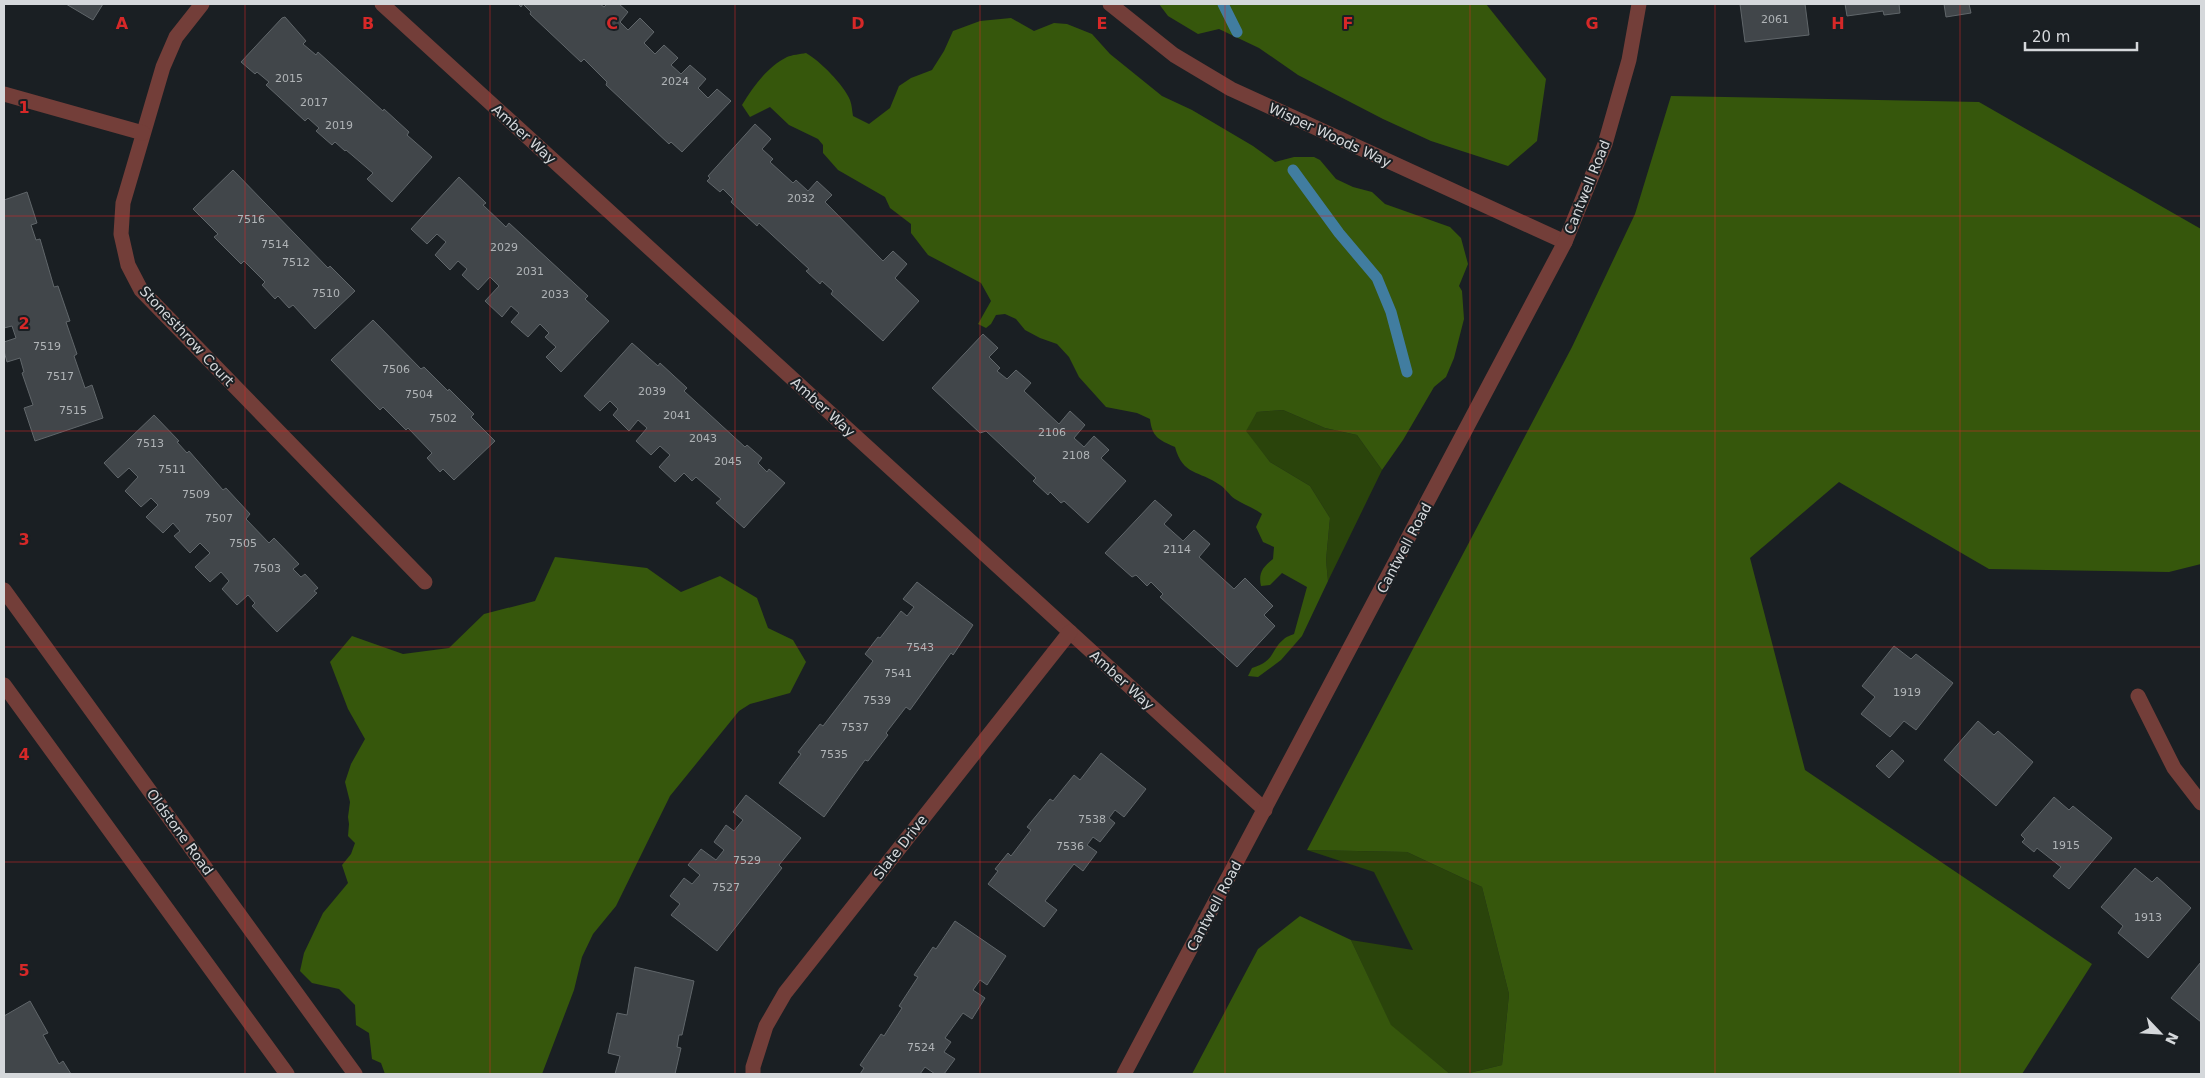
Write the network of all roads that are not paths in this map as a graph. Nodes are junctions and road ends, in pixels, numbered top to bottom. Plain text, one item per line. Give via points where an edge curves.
1 (202, 4) edge
2 (382, 4) edge
3 (1110, 4) edge
4 (1639, 4) edge
5 (4, 94) edge
6 (143, 133) junction
7 (1565, 242) junction
8 (425, 582) dead end
9 (4, 590) edge
10 (1070, 632) junction
11 (4, 685) edge
12 (2138, 696) dead end
13 (2201, 803) edge
14 (1264, 810) junction
15 (287, 1074) edge
16 (356, 1074) edge
17 (753, 1074) edge
18 (1124, 1074) edge

1 - 6 street, Stonesthrow Court via 176,38 163,67
2 - 10 street, Amber Way
3 - 7 street, Wisper Woods Way via 1174,55 1231,89
4 - 7 street, Cantwell Road via 1628,60 1605,144
5 - 6 street
6 - 8 street, Stonesthrow Court via 123,203 121,234 128,265 141,290
7 - 14 street, Cantwell Road
9 - 16 street, Oldstone Road
10 - 14 street, Amber Way
10 - 17 street, Slate Drive via 784,992 766,1026
11 - 15 street
12 - 13 street via 2174,768
14 - 18 street, Cantwell Road

